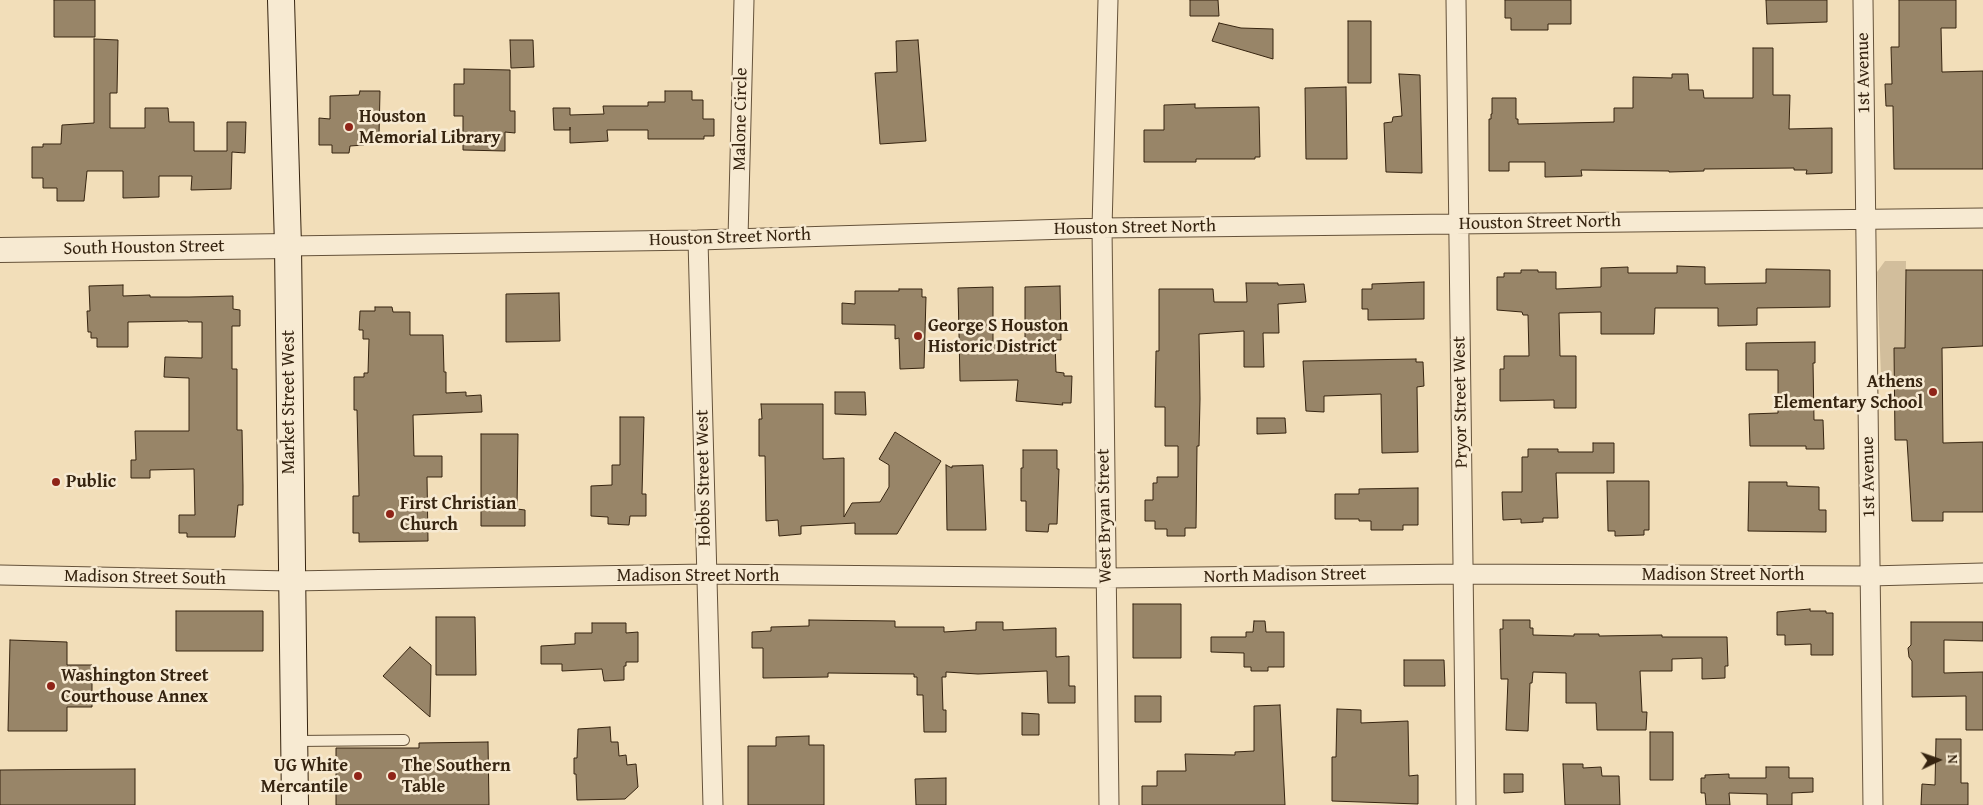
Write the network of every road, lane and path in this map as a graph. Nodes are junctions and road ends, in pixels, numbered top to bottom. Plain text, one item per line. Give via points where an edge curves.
1 (281, 0) edge
2 (744, 0) edge
3 (1108, 0) edge
4 (1456, 0) edge
5 (1863, 0) edge
6 (1983, 218) edge
7 (1865, 220) junction
8 (1459, 224) junction
9 (1102, 228) junction
10 (738, 238) junction
11 (698, 240) junction
12 (288, 246) junction
13 (0, 250) edge
14 (1983, 573) edge
15 (706, 574) junction
16 (1463, 574) junction
17 (0, 575) edge
18 (1870, 576) junction
19 (1106, 578) junction
20 (290, 581) junction
21 (404, 740) dead end
22 (295, 741) junction
23 (294, 805) edge
24 (713, 805) edge
25 (1109, 805) edge
26 (1466, 805) edge
27 (1873, 805) edge

1 - 12 main road, Market Street West
2 - 10 street, Malone Circle
3 - 9 street
4 - 8 street, Pryor Street West
5 - 7 street, 1st Avenue
6 - 7 street, Houston Street North
7 - 8 street, Houston Street North
7 - 18 street, 1st Avenue
8 - 9 street, Houston Street North
8 - 16 street, Pryor Street West
9 - 10 street, Houston Street North
9 - 19 street, West Bryan Street
10 - 11 street, Houston Street North
11 - 12 street, Houston Street North
11 - 15 street, Hobbs Street West
12 - 13 street, South Houston Street
12 - 20 main road, Market Street West
14 - 18 street, Madison Street North
15 - 19 street, Madison Street North
15 - 20 street, Madison Street North
15 - 24 street, Hobbs Street West
16 - 18 street, Madison Street North
16 - 19 street, North Madison Street
16 - 26 street, Pryor Street West
17 - 20 street, Madison Street South
18 - 27 street, 1st Avenue
19 - 25 street, West Bryan Street
20 - 22 main road, Market Street West
21 - 22 lane
22 - 23 main road, Market Street West

